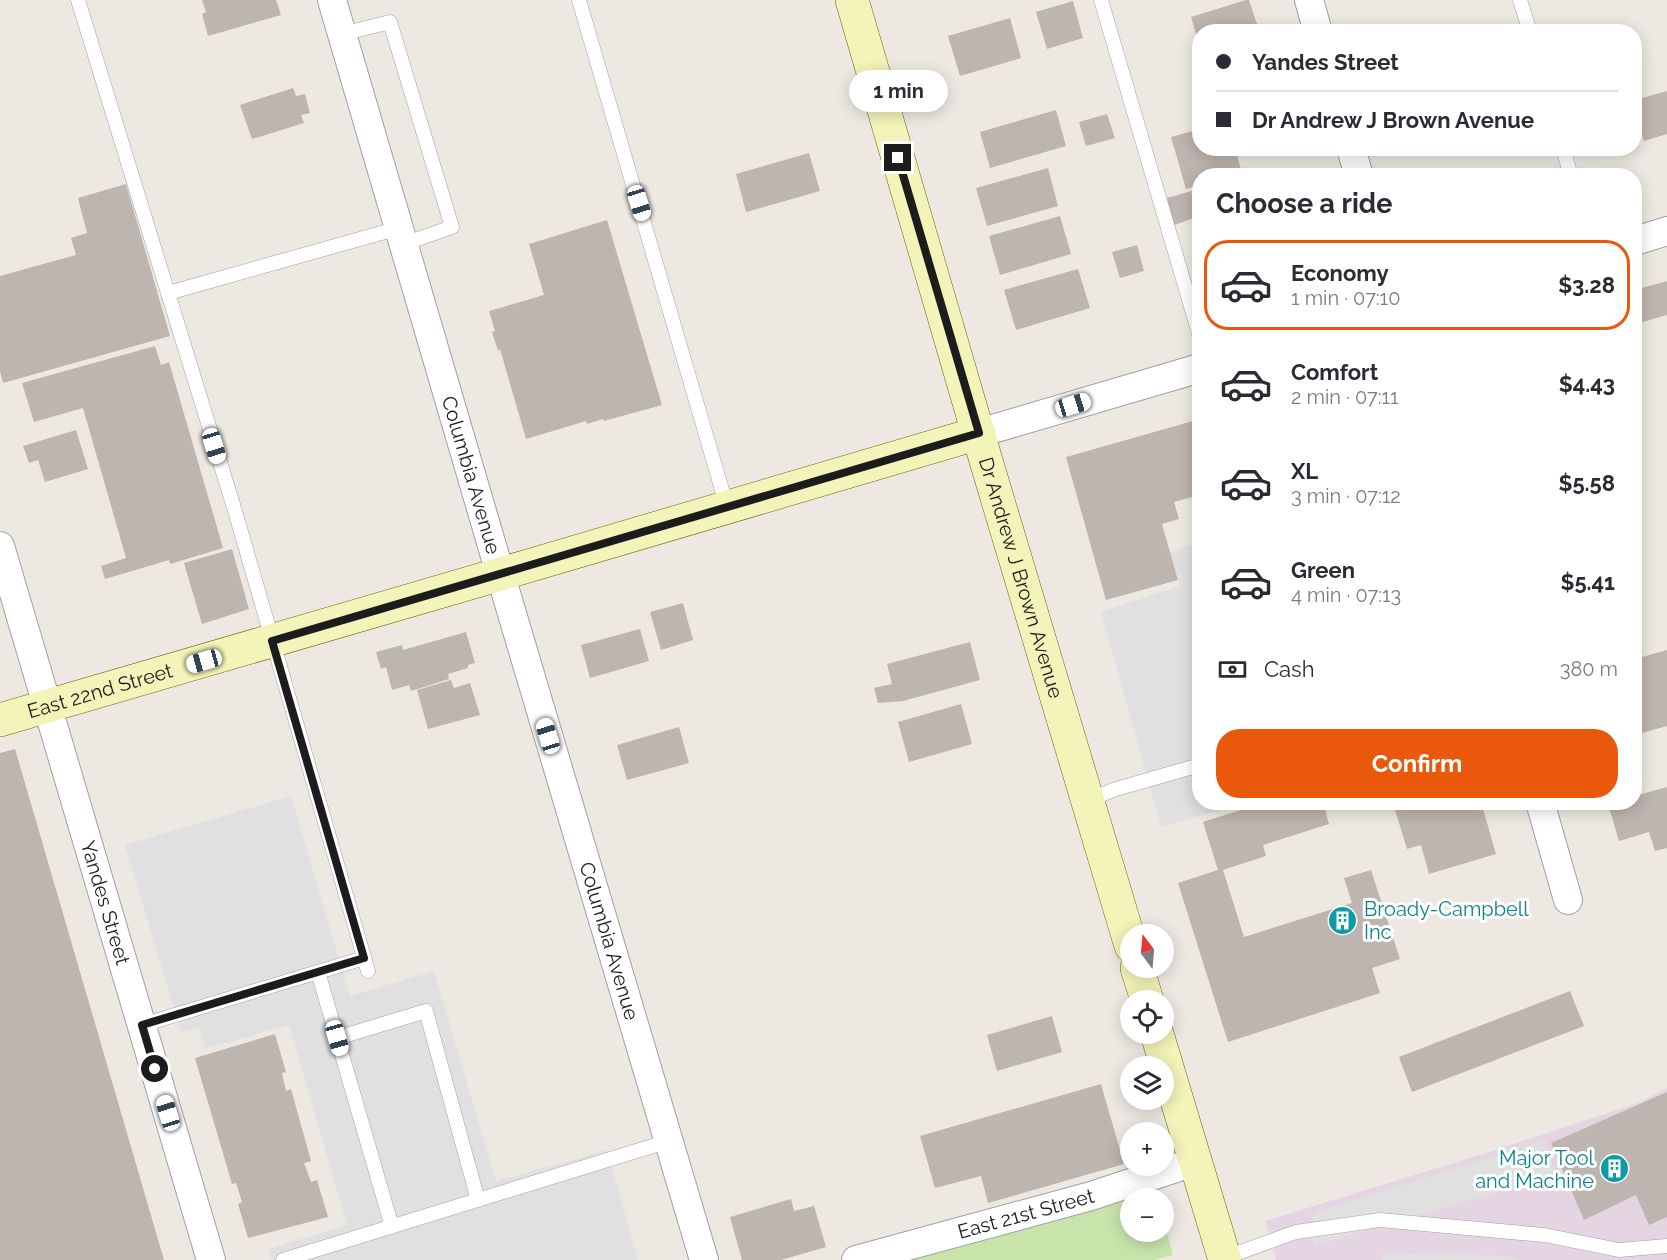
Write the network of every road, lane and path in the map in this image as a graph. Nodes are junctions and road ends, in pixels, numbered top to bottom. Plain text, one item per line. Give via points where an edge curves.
1 (78, 0) edge
2 (332, 0) edge
3 (579, 0) edge
4 (852, 0) edge
5 (1101, 0) edge
6 (1309, 0) edge
7 (1521, 0) edge
8 (1316, 24) edge
9 (1528, 24) edge
10 (342, 34) junction
11 (1667, 231) edge
12 (401, 236) junction
13 (1642, 239) edge
14 (168, 293) junction
15 (1192, 310) edge
16 (1192, 370) edge
17 (979, 433) junction
18 (726, 507) junction
19 (0, 546) edge
20 (500, 574) junction
21 (272, 641) junction
22 (47, 706) junction
23 (0, 720) edge
24 (1192, 767) edge
25 (1088, 800) junction
26 (1542, 810) edge
27 (1568, 900) dead end
28 (1125, 924) edge
29 (318, 972) junction
30 (142, 1025) junction
31 (337, 1038) junction
32 (1159, 1044) edge
33 (669, 1142) junction
34 (1194, 1162) junction
35 (478, 1200) junction
36 (392, 1227) junction
37 (1667, 1246) edge
38 (1619, 1250) junction
39 (1221, 1259) edge
40 (211, 1260) edge
41 (283, 1260) edge
42 (704, 1260) edge
43 (856, 1260) edge
44 (1631, 1260) edge

1 - 14 lane
2 - 10 street, Columbia Avenue
3 - 18 lane
4 - 17 main road, Dr Andrew J Brown Avenue
5 - 15 lane
6 - 8 street
7 - 9 lane
10 - 12 street, Columbia Avenue
10 - 12 lane via 390,22 452,227
11 - 13 street
12 - 14 lane
12 - 20 street, Columbia Avenue
14 - 21 lane
16 - 17 street, East 22nd Street
17 - 18 main road, East 22nd Street
17 - 25 main road, Dr Andrew J Brown Avenue
18 - 20 main road, East 22nd Street
19 - 22 street, Yandes Street
20 - 21 main road, East 22nd Street
20 - 33 street, Columbia Avenue
21 - 22 main road, East 22nd Street
21 - 29 lane via 366,964
22 - 23 main road, East 22nd Street
22 - 30 street, Yandes Street
24 - 25 lane
25 - 28 main road, Dr Andrew J Brown Avenue
26 - 27 street
29 - 30 lane
29 - 31 lane
30 - 40 street, Yandes Street
31 - 35 lane via 426,1011
31 - 36 lane
32 - 34 main road
33 - 35 lane
33 - 42 street, Columbia Avenue
34 - 39 main road
34 - 43 street, East 21st Street via 1091,1196
35 - 36 lane
36 - 41 lane
37 - 38 lane
38 - 39 lane via 1544,1235 1380,1220 1296,1232
38 - 44 lane

